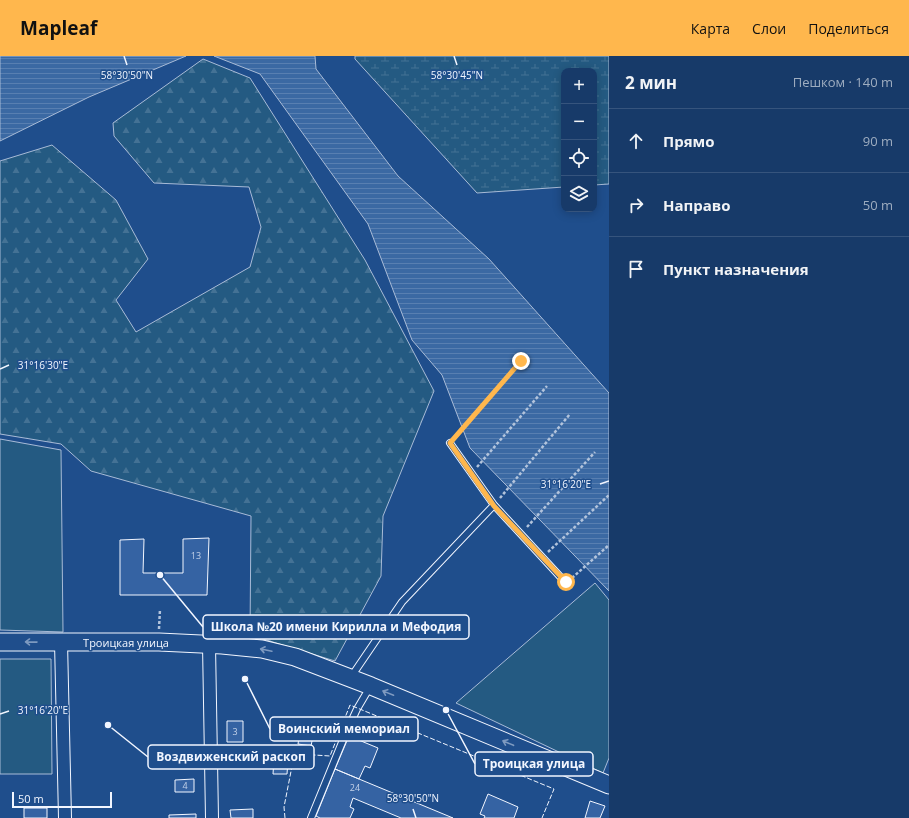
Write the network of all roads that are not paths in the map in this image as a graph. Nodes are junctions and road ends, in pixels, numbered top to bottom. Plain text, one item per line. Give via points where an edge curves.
1 (450, 443) road end
2 (494, 506) junction
3 (566, 582) road end
4 (0, 642) edge
5 (61, 642) junction
6 (209, 645) junction
7 (350, 678) junction
8 (371, 686) junction
9 (609, 785) edge
10 (65, 818) edge
11 (212, 818) edge
12 (310, 818) edge

1 - 2 lane
2 - 3 lane
2 - 7 lane via 402,602
5 -> 4 main road, Троицкая улица
5 - 6 main road, Троицкая улица
5 - 10 street
7 -> 6 main road, Троицкая улица via 269,650
6 - 11 street
7 - 8 main road, Троицкая улица
9 -> 8 main road, Троицкая улица
8 - 12 lane via 345,735

